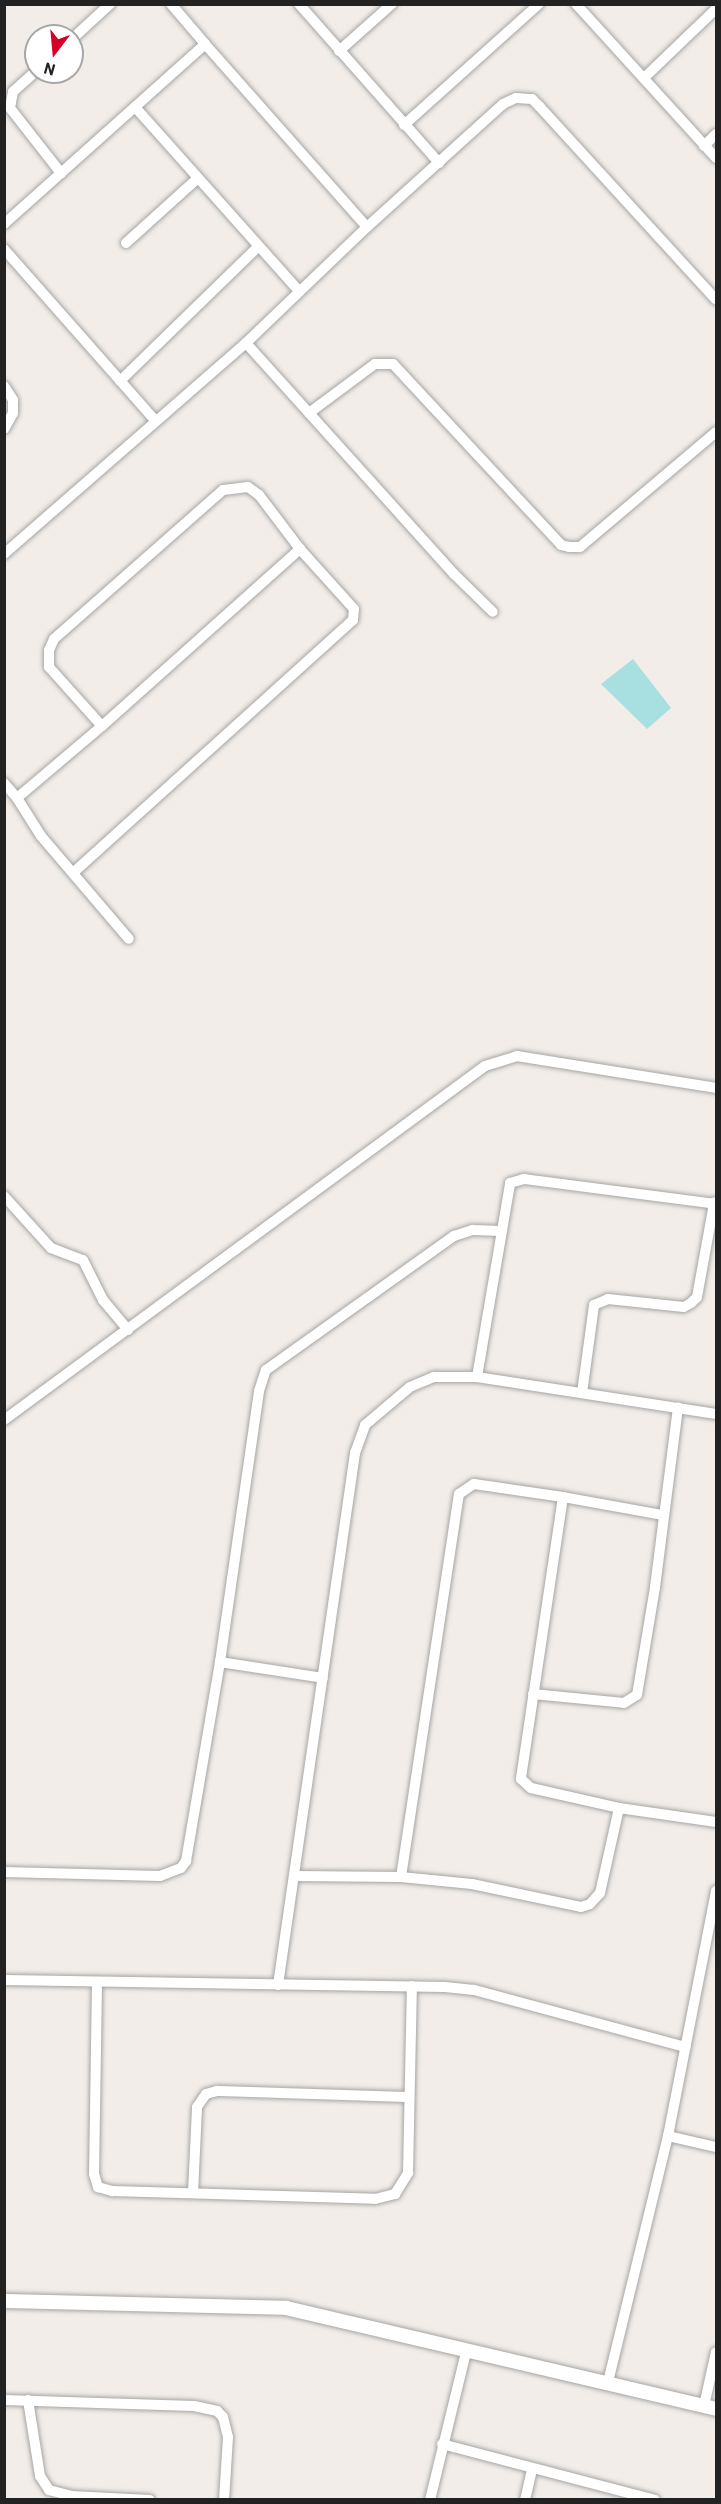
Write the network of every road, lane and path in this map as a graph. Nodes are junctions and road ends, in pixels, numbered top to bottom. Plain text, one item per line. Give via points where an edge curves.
1 (110, 4) edge
2 (171, 4) edge
3 (299, 4) edge
4 (392, 4) edge
5 (539, 4) edge
6 (576, 4) edge
7 (717, 9) edge
8 (84, 28) edge
9 (205, 44) junction
10 (339, 51) junction
11 (645, 77) junction
12 (24, 82) edge
13 (135, 107) junction
14 (404, 125) junction
15 (717, 134) edge
16 (704, 146) junction
17 (717, 158) edge
18 (439, 164) junction
19 (61, 173) junction
20 (198, 178) junction
21 (4, 224) edge
22 (367, 227) junction
23 (126, 243) dead end
24 (258, 247) junction
25 (4, 249) edge
26 (299, 291) junction
27 (717, 300) edge
28 (246, 343) junction
29 (120, 381) junction
30 (4, 386) edge
31 (309, 413) junction
32 (155, 420) junction
33 (4, 429) edge
34 (717, 432) edge
35 (300, 549) junction
36 (4, 554) edge
37 (493, 612) dead end
38 (102, 726) junction
39 (4, 783) edge
40 (17, 798) junction
41 (74, 872) junction
42 (129, 939) dead end
43 (717, 1088) edge
44 (4, 1196) edge
45 (715, 1204) edge
46 (501, 1231) junction
47 (128, 1330) junction
48 (477, 1377) junction
49 (582, 1394) junction
50 (678, 1407) junction
51 (717, 1414) edge
52 (4, 1420) edge
53 (563, 1497) junction
54 (662, 1515) junction
55 (220, 1662) junction
56 (323, 1678) junction
57 (532, 1695) junction
58 (619, 1808) junction
59 (717, 1822) edge
60 (4, 1872) edge
61 (295, 1876) junction
62 (401, 1877) junction
63 (717, 1891) edge
64 (4, 1980) edge
65 (97, 1984) junction
66 (278, 1985) junction
67 (411, 1986) junction
68 (685, 2047) junction
69 (409, 2097) junction
70 (668, 2136) junction
71 (717, 2147) edge
72 (193, 2193) junction
73 (4, 2301) edge
74 (466, 2352) junction
75 (717, 2352) edge
76 (608, 2382) junction
77 (4, 2400) edge
78 (28, 2400) junction
79 (710, 2407) edge
80 (442, 2445) junction
81 (532, 2469) junction
82 (150, 2499) edge
83 (224, 2499) edge
84 (430, 2499) edge
85 (525, 2499) edge
86 (655, 2499) edge

1 - 8 street
2 - 9 street
3 - 10 street
4 - 10 street
5 - 14 street
6 - 11 street
7 - 11 street
9 - 13 street
9 - 22 street
10 - 14 street
11 - 16 street
12 - 19 street via 14,92 10,108
13 - 19 street
13 - 20 street
14 - 18 street
15 - 16 street
16 - 17 street
18 - 22 street
18 - 27 street via 503,104 516,98 532,99
19 - 21 street
20 - 23 street
20 - 24 street
22 - 26 street
24 - 26 street
24 - 29 street
25 - 29 street
26 - 28 street
28 - 31 street
28 - 32 street
29 - 32 street
30 - 33 street via 13,400 13,413
31 - 34 street via 375,364 393,364 561,545 569,547 580,547
31 - 37 street
32 - 36 street
35 - 38 street
35 - 38 street via 259,495 248,487 222,490 63,631 49,650 49,667
35 - 41 street via 354,609 353,620
38 - 40 street
39 - 40 street
40 - 41 street via 41,836
41 - 42 street
43 - 47 street via 517,1056 485,1066
44 - 47 street via 51,1248 83,1260 102,1300
45 - 46 street via 515,1179 510,1183
45 - 49 street via 697,1297 691,1303 684,1307 608,1299 594,1305
46 - 48 street
46 - 55 street via 473,1230 454,1236 266,1370 259,1391
47 - 52 street
48 - 49 street
48 - 56 street via 423,1380 364,1425 355,1453
49 - 50 street
50 - 51 street
50 - 54 street
53 - 54 street
53 - 57 street
53 - 62 street via 474,1484 459,1494
54 - 57 street via 637,1695 624,1703
55 - 56 street
55 - 60 street via 186,1861 181,1868 160,1876
56 - 61 street
57 - 58 street via 521,1779 531,1788
58 - 59 street
58 - 62 street via 600,1893 581,1907 472,1884
61 - 62 street
61 - 66 street
63 - 68 street
64 - 65 street
65 - 66 street
65 - 72 street via 95,2181 98,2187 112,2191
66 - 67 street
67 - 68 street via 474,1990
67 - 69 street
68 - 70 street
69 - 72 street via 408,2173 395,2194 375,2199
69 - 72 street via 217,2091 206,2094 197,2107
70 - 71 street
70 - 76 street
73 - 74 street via 272,2306
74 - 76 street
74 - 80 street
75 - 79 street
76 - 79 street
77 - 78 street
78 - 82 street via 40,2475 49,2490 71,2496
78 - 83 street via 194,2406 217,2411 223,2417 228,2438
80 - 81 street
80 - 84 street
81 - 85 street
81 - 86 street

